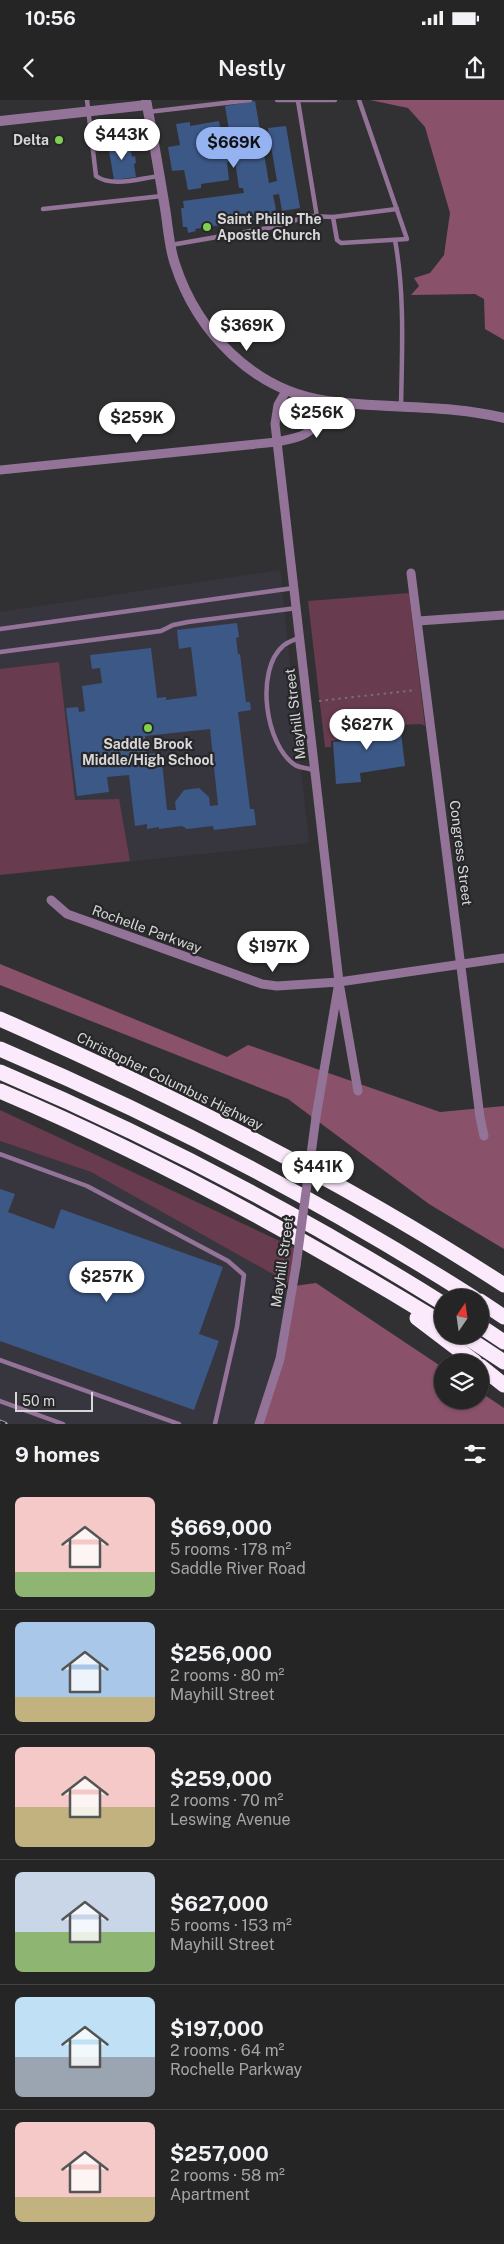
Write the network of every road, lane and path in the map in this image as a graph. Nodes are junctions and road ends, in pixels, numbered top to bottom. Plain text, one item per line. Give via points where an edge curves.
1 (87, 100) edge
2 (250, 100) edge
3 (277, 100) edge
4 (335, 100) edge
5 (359, 100) edge
6 (298, 101) edge
7 (148, 104) edge
8 (88, 112) junction
9 (0, 121) edge
10 (160, 176) junction
11 (163, 196) junction
12 (43, 209) dead end
13 (397, 209) junction
14 (317, 217) junction
15 (333, 217) junction
16 (394, 240) junction
17 (171, 245) junction
18 (286, 391) junction
19 (324, 401) junction
20 (401, 408) junction
21 (504, 418) edge
22 (277, 442) junction
23 (0, 470) edge
24 (412, 573) dead end
25 (294, 588) junction
26 (297, 608) junction
27 (504, 615) edge
28 (418, 621) junction
29 (0, 629) edge
30 (300, 637) junction
31 (0, 652) edge
32 (420, 689) dead end
33 (319, 701) dead end
34 (315, 770) junction
35 (51, 900) dead end
36 (504, 958) edge
37 (460, 964) junction
38 (340, 982) junction
39 (0, 1020) edge
40 (0, 1049) edge
41 (0, 1072) edge
42 (0, 1090) edge
43 (358, 1091) dead end
44 (484, 1136) dead end
45 (0, 1154) edge
46 (372, 1280) junction
47 (504, 1285) edge
48 (459, 1289) edge
49 (434, 1298) edge
50 (489, 1307) edge
51 (504, 1317) edge
52 (434, 1318) edge
53 (489, 1332) edge
54 (504, 1342) edge
55 (476, 1344) edge
56 (464, 1354) edge
57 (0, 1360) edge
58 (504, 1362) edge
59 (489, 1373) edge
60 (504, 1385) edge
61 (0, 1401) edge
62 (63, 1424) edge
63 (179, 1424) edge
64 (216, 1424) edge
65 (259, 1424) edge

1 - 8 lane
2 - 7 lane
3 - 6 lane
4 - 6 lane
5 - 13 lane
6 - 14 lane
7 - 8 street
7 - 10 street
8 - 9 street
8 - 10 lane via 96,176 120,182
10 - 11 street
11 - 12 lane
11 - 17 street
13 - 15 lane
13 - 16 lane via 408,239
14 - 15 lane
14 - 17 lane
15 - 16 lane via 337,240 341,243
16 - 20 lane via 400,267 403,315
17 - 18 street via 174,263 184,286 209,329 238,361
18 - 19 street
18 - 22 street, Mayhill Street via 278,405
19 - 20 street
19 - 22 street via 316,426 299,438
20 - 21 street via 467,411
22 - 23 street
22 - 25 street, Mayhill Street
24 - 28 street, Congress Street
25 - 26 street, Mayhill Street
25 - 29 lane
26 - 30 street, Mayhill Street
26 - 31 lane via 188,622 161,631
27 - 28 street
28 - 37 street, Congress Street
30 - 34 street, Mayhill Street
30 - 34 lane via 283,646 276,655 267,685 267,711 272,731 285,754 296,765
32 - 33 path
34 - 38 street, Mayhill Street
35 - 38 street, Rochelle Parkway via 67,914 258,984
36 - 37 street, Rochelle Parkway
37 - 38 street, Rochelle Parkway
37 - 44 street, Congress Street
38 - 43 street, Mayhill Street
38 - 65 street, Mayhill Street, bridge via 280,1359
39 - 47 highway, Christopher Columbus Highway via 151,1088 256,1140 373,1205
40 - 48 highway via 224,1154 340,1217
41 - 49 highway via 218,1176 334,1238
42 - 46 highway via 179,1174
45 - 64 lane via 87,1186 228,1261 244,1275 237,1327
46 - 52 highway
46 - 56 highway via 399,1305
50 - 51 highway
53 - 54 highway
55 - 58 highway
57 - 63 lane
59 - 60 highway
61 - 62 lane

